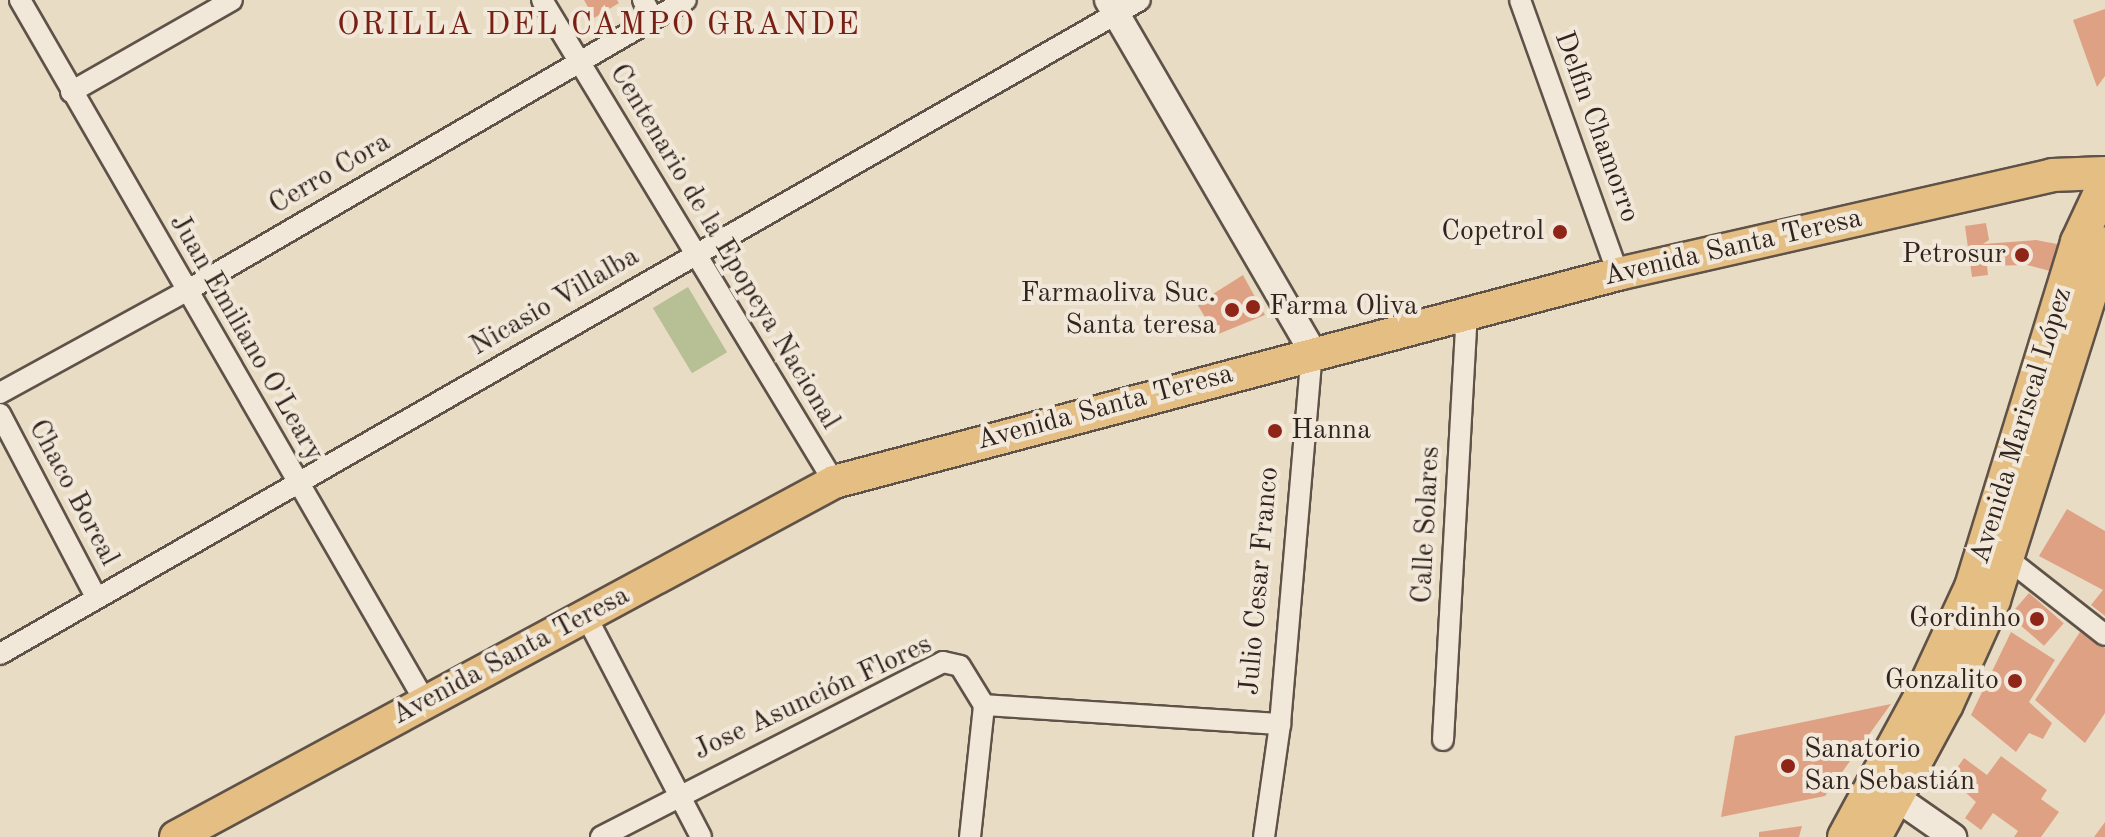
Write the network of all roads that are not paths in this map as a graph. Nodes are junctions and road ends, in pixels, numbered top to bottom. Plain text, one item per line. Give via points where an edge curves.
1 (20, 0) edge
2 (232, 0) edge
3 (542, 0) edge
4 (643, 0) edge
5 (686, 0) edge
6 (1140, 0) edge
7 (1520, 0) edge
8 (1112, 7) edge
9 (653, 19) junction
10 (578, 61) junction
11 (71, 92) junction
12 (2105, 173) edge
13 (2105, 184) edge
14 (2105, 244) edge
15 (692, 255) junction
16 (1618, 274) junction
17 (188, 290) junction
18 (1467, 313) junction
19 (1312, 351) junction
20 (0, 393) edge
21 (0, 414) edge
22 (834, 482) junction
23 (298, 484) junction
24 (2008, 559) junction
25 (96, 597) junction
26 (586, 616) junction
27 (2105, 635) edge
28 (0, 654) edge
29 (426, 703) junction
30 (984, 705) junction
31 (1280, 724) junction
32 (1443, 740) dead end
33 (1885, 790) junction
34 (676, 795) junction
35 (177, 837) edge
36 (601, 837) edge
37 (701, 837) edge
38 (970, 837) edge
39 (1264, 837) edge
40 (1845, 837) edge
41 (1874, 837) edge
42 (1953, 837) edge

1 - 11 street, Juan Emiliano O'Leary
2 - 11 street
3 - 10 street, Centenario de la Epopeya Nacional
4 - 9 street
5 - 9 street, Cerro Cora
6 - 8 street, Nicasio Villalba
7 - 16 street, Delfin Chamorro
8 - 15 street, Nicasio Villalba
8 - 19 street
9 - 10 street, Cerro Cora
10 - 15 street, Centenario de la Epopeya Nacional
10 - 17 street, Cerro Cora
11 - 17 street, Juan Emiliano O'Leary
12 - 16 main road, Avenida Santa Teresa via 2052,175
13 - 33 highway, Avenida Mariscal López via 2078,242 1972,587
14 - 24 highway, Avenida Mariscal López
15 - 22 street, Centenario de la Epopeya Nacional
15 - 23 street, Nicasio Villalba
16 - 18 main road, Avenida Santa Teresa
17 - 20 street, Cerro Cora
17 - 23 street, Juan Emiliano O'Leary
18 - 19 main road, Avenida Santa Teresa
18 - 32 street, Calle Solares
19 - 22 main road, Avenida Santa Teresa
19 - 31 street, Julio Cesar Franco
21 - 25 street, Chaco Boreal
22 - 26 main road, Avenida Santa Teresa
23 - 25 street, Nicasio Villalba
23 - 29 street, Juan Emiliano O'Leary
24 - 27 street
24 - 33 highway, Avenida Mariscal López via 1972,650
25 - 28 street, Nicasio Villalba
26 - 29 main road, Avenida Santa Teresa
26 - 34 street
29 - 35 main road, Avenida Santa Teresa
30 - 31 street
30 - 34 street, Jose Asunción Flores via 960,666 943,662
30 - 38 street
31 - 39 street, Julio Cesar Franco
33 - 40 highway, Avenida Mariscal López
33 - 41 highway, Avenida Mariscal López
33 - 42 street
34 - 36 street, Jose Asunción Flores
34 - 37 street

